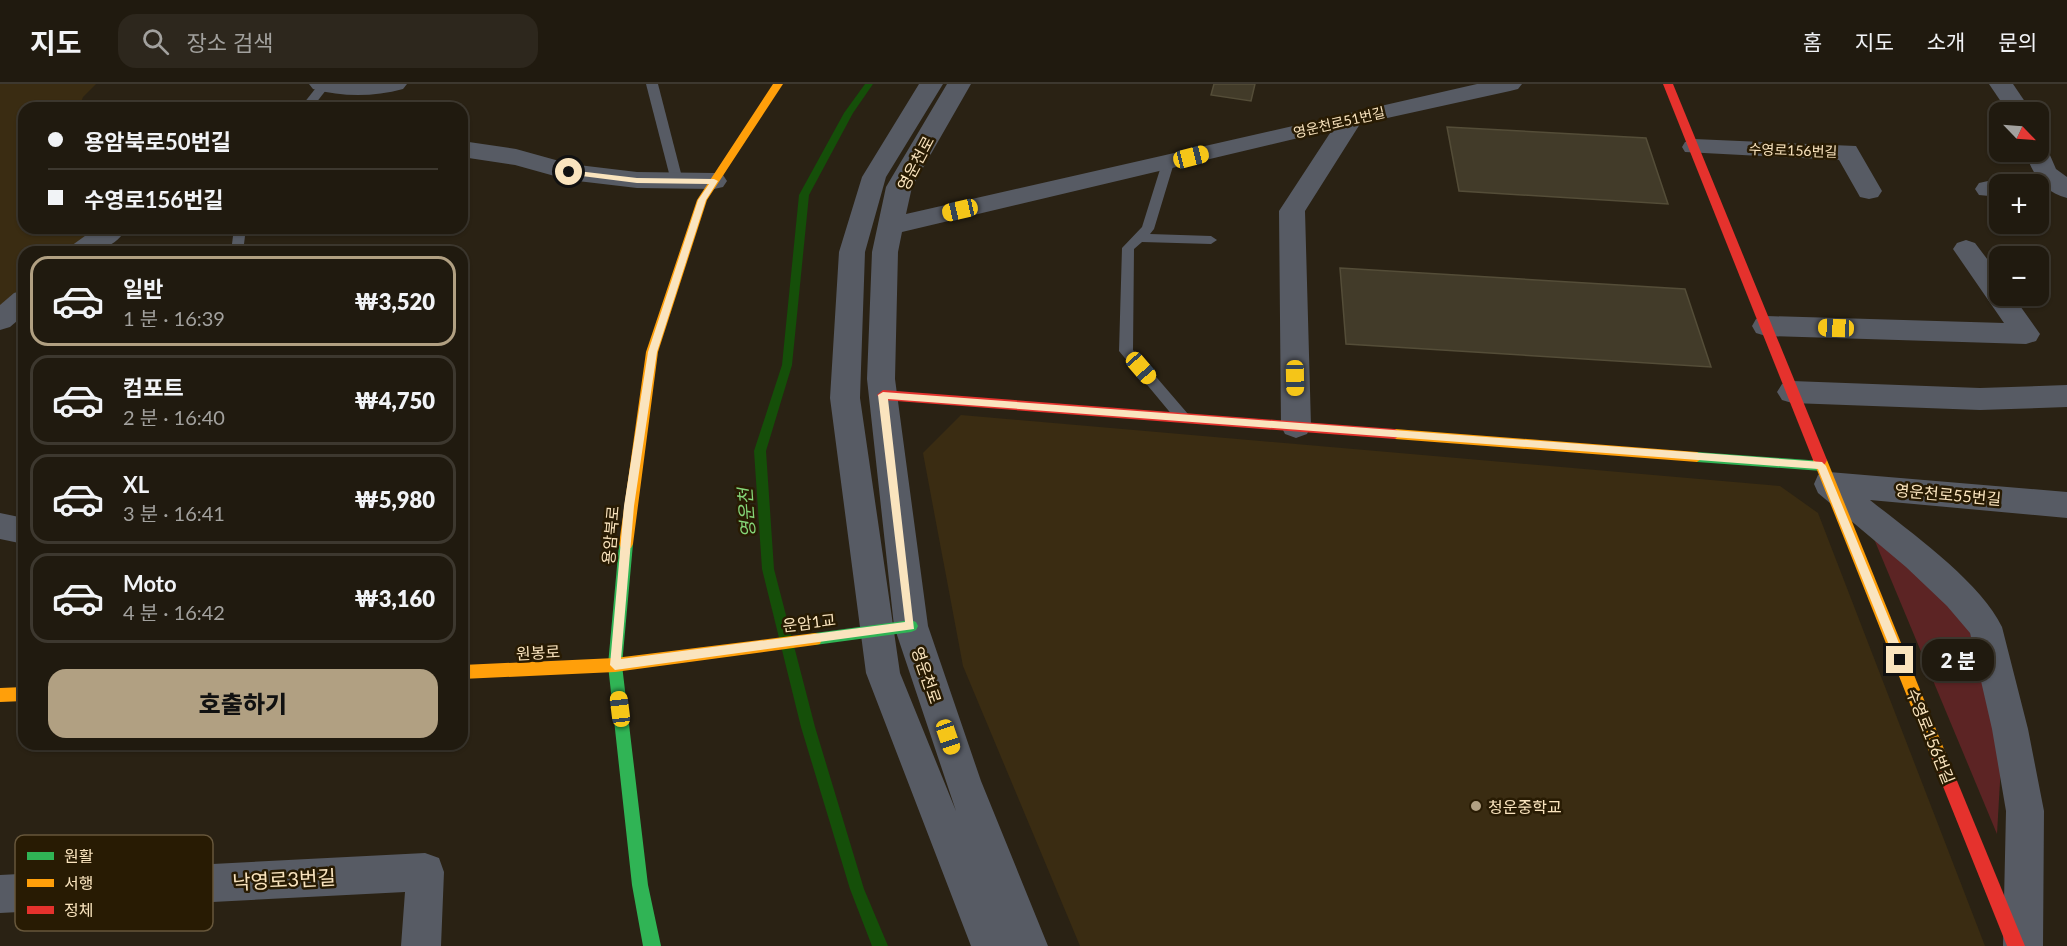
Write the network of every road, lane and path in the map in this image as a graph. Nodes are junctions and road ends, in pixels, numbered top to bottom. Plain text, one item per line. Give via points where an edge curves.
1 (322, 84) edge
2 (395, 84) edge
3 (652, 84) edge
4 (778, 84) edge
5 (931, 84) edge
6 (959, 84) edge
7 (1510, 84) edge
8 (1668, 84) edge
9 (2001, 84) edge
10 (310, 102) edge
11 (2013, 102) edge
12 (1352, 118) junction
13 (1694, 147) junction
14 (468, 150) edge
15 (2041, 162) edge
16 (1168, 163) junction
17 (676, 181) junction
18 (714, 181) junction
19 (2049, 190) edge
20 (2067, 190) edge
21 (1869, 191) dead end
22 (891, 226) junction
23 (106, 234) edge
24 (1140, 237) junction
25 (1211, 240) dead end
26 (88, 246) edge
27 (1966, 249) dead end
28 (18, 305) edge
29 (0, 320) edge
30 (1766, 326) junction
31 (1792, 392) junction
32 (883, 395) junction
33 (2067, 396) edge
34 (1183, 418) junction
35 (1296, 426) junction
36 (1825, 475) junction
37 (2067, 505) edge
38 (0, 526) edge
39 (18, 530) edge
40 (911, 626) junction
41 (615, 665) junction
42 (468, 672) edge
43 (18, 694) edge
44 (0, 695) edge
45 (213, 883) edge
46 (15, 893) edge
47 (0, 894) edge
48 (421, 946) edge
49 (652, 946) edge
50 (991, 946) edge
51 (1028, 946) edge
52 (2016, 946) edge
53 (2023, 946) edge

1 - 2 street via 332,88
1 - 10 lane
3 - 17 lane
4 - 18 street, 용암북로
5 - 50 street via 874,177 852,252 845,398 883,673
6 - 22 street, 영운천로 via 899,187
7 - 12 street, 영운천로51번길
8 - 13 street, 수영로156번길
9 - 11 street
12 - 16 street, 영운천로51번길
12 - 35 street via 1292,211
13 - 21 street, 수영로156번길 via 1847,152
13 - 30 street, 수영로156번길
14 - 17 street via 516,157 569,172
15 - 20 street via 2045,173
16 - 22 street, 영운천로51번길
16 - 24 lane via 1149,229
17 - 18 street
18 - 41 street, 용암북로 via 702,200 652,352 629,506
19 - 20 street
22 - 32 street, 영운천로 via 885,252
23 - 26 street
24 - 25 lane
24 - 34 lane via 1128,248 1126,351
27 - 30 street via 2026,334
28 - 29 street
30 - 31 street, 수영로156번길
31 - 33 street via 1980,399
31 - 36 street, 수영로156번길
32 - 34 street, 영운천로55번길
32 - 40 street, 영운천로
34 - 35 street, 영운천로55번길
35 - 36 street, 영운천로55번길
36 - 37 street, 영운천로55번길
36 - 52 street, 수영로156번길
36 - 53 street via 1917,556 1985,627 2025,811
38 - 39 street
40 - 41 street, 운암1교
40 - 51 street, 영운천로 via 963,782
41 - 42 street, 원봉로
41 - 49 street, 용암북로 via 640,885
43 - 44 street
45 - 48 street, 낙영로3번길 via 425,872
46 - 47 street, 낙영로3번길

